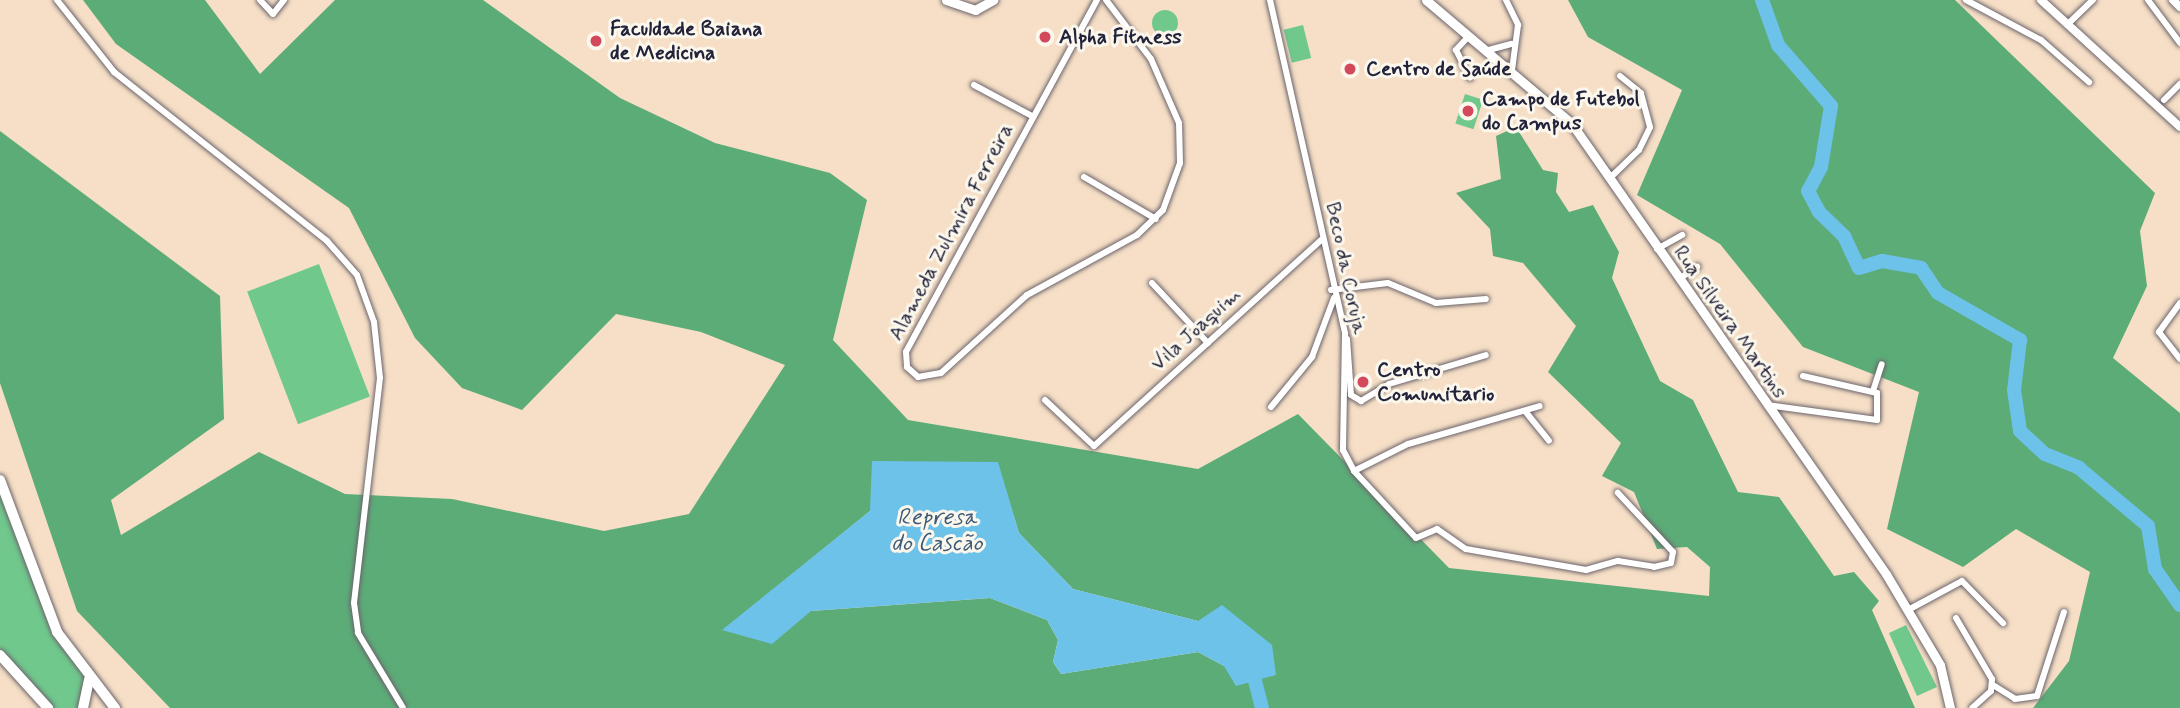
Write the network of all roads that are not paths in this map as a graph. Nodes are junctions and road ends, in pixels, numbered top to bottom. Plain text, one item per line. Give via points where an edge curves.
1 (57, 0) edge
2 (260, 0) edge
3 (284, 0) edge
4 (946, 0) edge
5 (1000, 0) edge
6 (1097, 0) edge
7 (1106, 0) edge
8 (1270, 0) edge
9 (1426, 0) edge
10 (1506, 0) edge
11 (1966, 0) edge
12 (2041, 0) edge
13 (2093, 0) edge
14 (2148, 0) edge
15 (2173, 0) edge
16 (991, 2) edge
17 (2180, 7) edge
18 (2070, 22) junction
19 (1468, 37) junction
20 (2180, 43) edge
21 (1512, 44) junction
22 (1485, 51) junction
23 (1512, 70) junction
24 (1620, 76) dead end
25 (1470, 78) dead end
26 (2089, 82) dead end
27 (2180, 84) edge
28 (974, 85) dead end
29 (2164, 100) dead end
30 (1032, 116) junction
31 (2180, 127) edge
32 (1084, 177) dead end
33 (1610, 178) junction
34 (1156, 219) junction
35 (1682, 235) dead end
36 (1321, 240) junction
37 (1657, 249) junction
38 (1698, 267) dead end
39 (1679, 279) junction
40 (1153, 283) dead end
41 (1331, 290) junction
42 (1334, 298) junction
43 (1486, 299) dead end
44 (2180, 303) edge
45 (1345, 334) junction
46 (1208, 343) junction
47 (1486, 355) dead end
48 (2180, 359) edge
49 (1882, 364) dead end
50 (1803, 376) dead end
51 (1873, 391) junction
52 (1045, 400) dead end
53 (1767, 405) junction
54 (1540, 406) dead end
55 (1271, 407) dead end
56 (1525, 411) junction
57 (1549, 441) dead end
58 (1354, 471) junction
59 (0, 480) edge
60 (1618, 493) dead end
61 (1908, 610) junction
62 (2064, 612) dead end
63 (1956, 618) dead end
64 (2003, 623) dead end
65 (0, 656) edge
66 (89, 680) junction
67 (1993, 685) junction
68 (48, 707) edge
69 (83, 708) edge
70 (115, 708) edge
71 (403, 708) edge
72 (1950, 708) edge
73 (1972, 708) edge

1 - 71 street via 114,72 327,241 357,275 374,323 380,378 354,603 358,634
2 - 3 street via 273,14
4 - 16 main road via 960,9
5 - 16 main road
6 - 30 street, Alameda Zulmira Ferreira
7 - 34 street via 1151,59 1179,123 1180,163
8 - 36 street, Beco da Coruja
9 - 19 main road, Rua Silveira Martins
10 - 21 street via 1518,25
11 - 26 street via 2040,40
12 - 18 street
13 - 18 street
14 - 20 street
15 - 17 street
18 - 31 street
19 - 22 main road, Rua Silveira Martins
19 - 25 street via 1456,51
21 - 22 street
21 - 23 street
22 - 23 main road, Rua Silveira Martins
23 - 33 main road, Rua Silveira Martins via 1559,109
24 - 33 street via 1641,93 1650,127 1639,150
27 - 29 street
28 - 30 street
30 - 34 street, Alameda Zulmira Ferreira via 906,352 913,374 941,373 1027,295
32 - 34 street
33 - 37 main road, Rua Silveira Martins
35 - 37 street
36 - 41 street, Beco da Coruja
36 - 46 street, Vila Joaquim
37 - 39 main road, Rua Silveira Martins
38 - 39 street
39 - 53 main road, Rua Silveira Martins
40 - 46 street
41 - 42 street, Beco da Coruja
41 - 43 street via 1388,283 1436,303
42 - 45 street, Beco da Coruja
42 - 55 street via 1312,357
44 - 48 street via 2159,332
45 - 47 street via 1356,400
45 - 58 street, Beco da Coruja via 1343,450
46 - 52 street, Vila Joaquim via 1095,445 1087,445
49 - 51 street
50 - 51 street
51 - 53 street via 1882,398 1874,423
53 - 61 main road, Rua Silveira Martins
54 - 56 street
56 - 57 street
56 - 58 street via 1408,444
58 - 60 street, Beco da Coruja via 1416,538 1437,529 1466,549 1586,570 1618,561 1654,567 1671,563 1673,552
59 - 66 main road via 44,606
61 - 64 street via 1962,581
61 - 72 main road, Rua Silveira Martins via 1940,665
62 - 67 street via 2038,696 2015,699
63 - 67 street via 1980,652
65 - 68 main road
66 - 69 main road
66 - 70 main road
67 - 73 street

